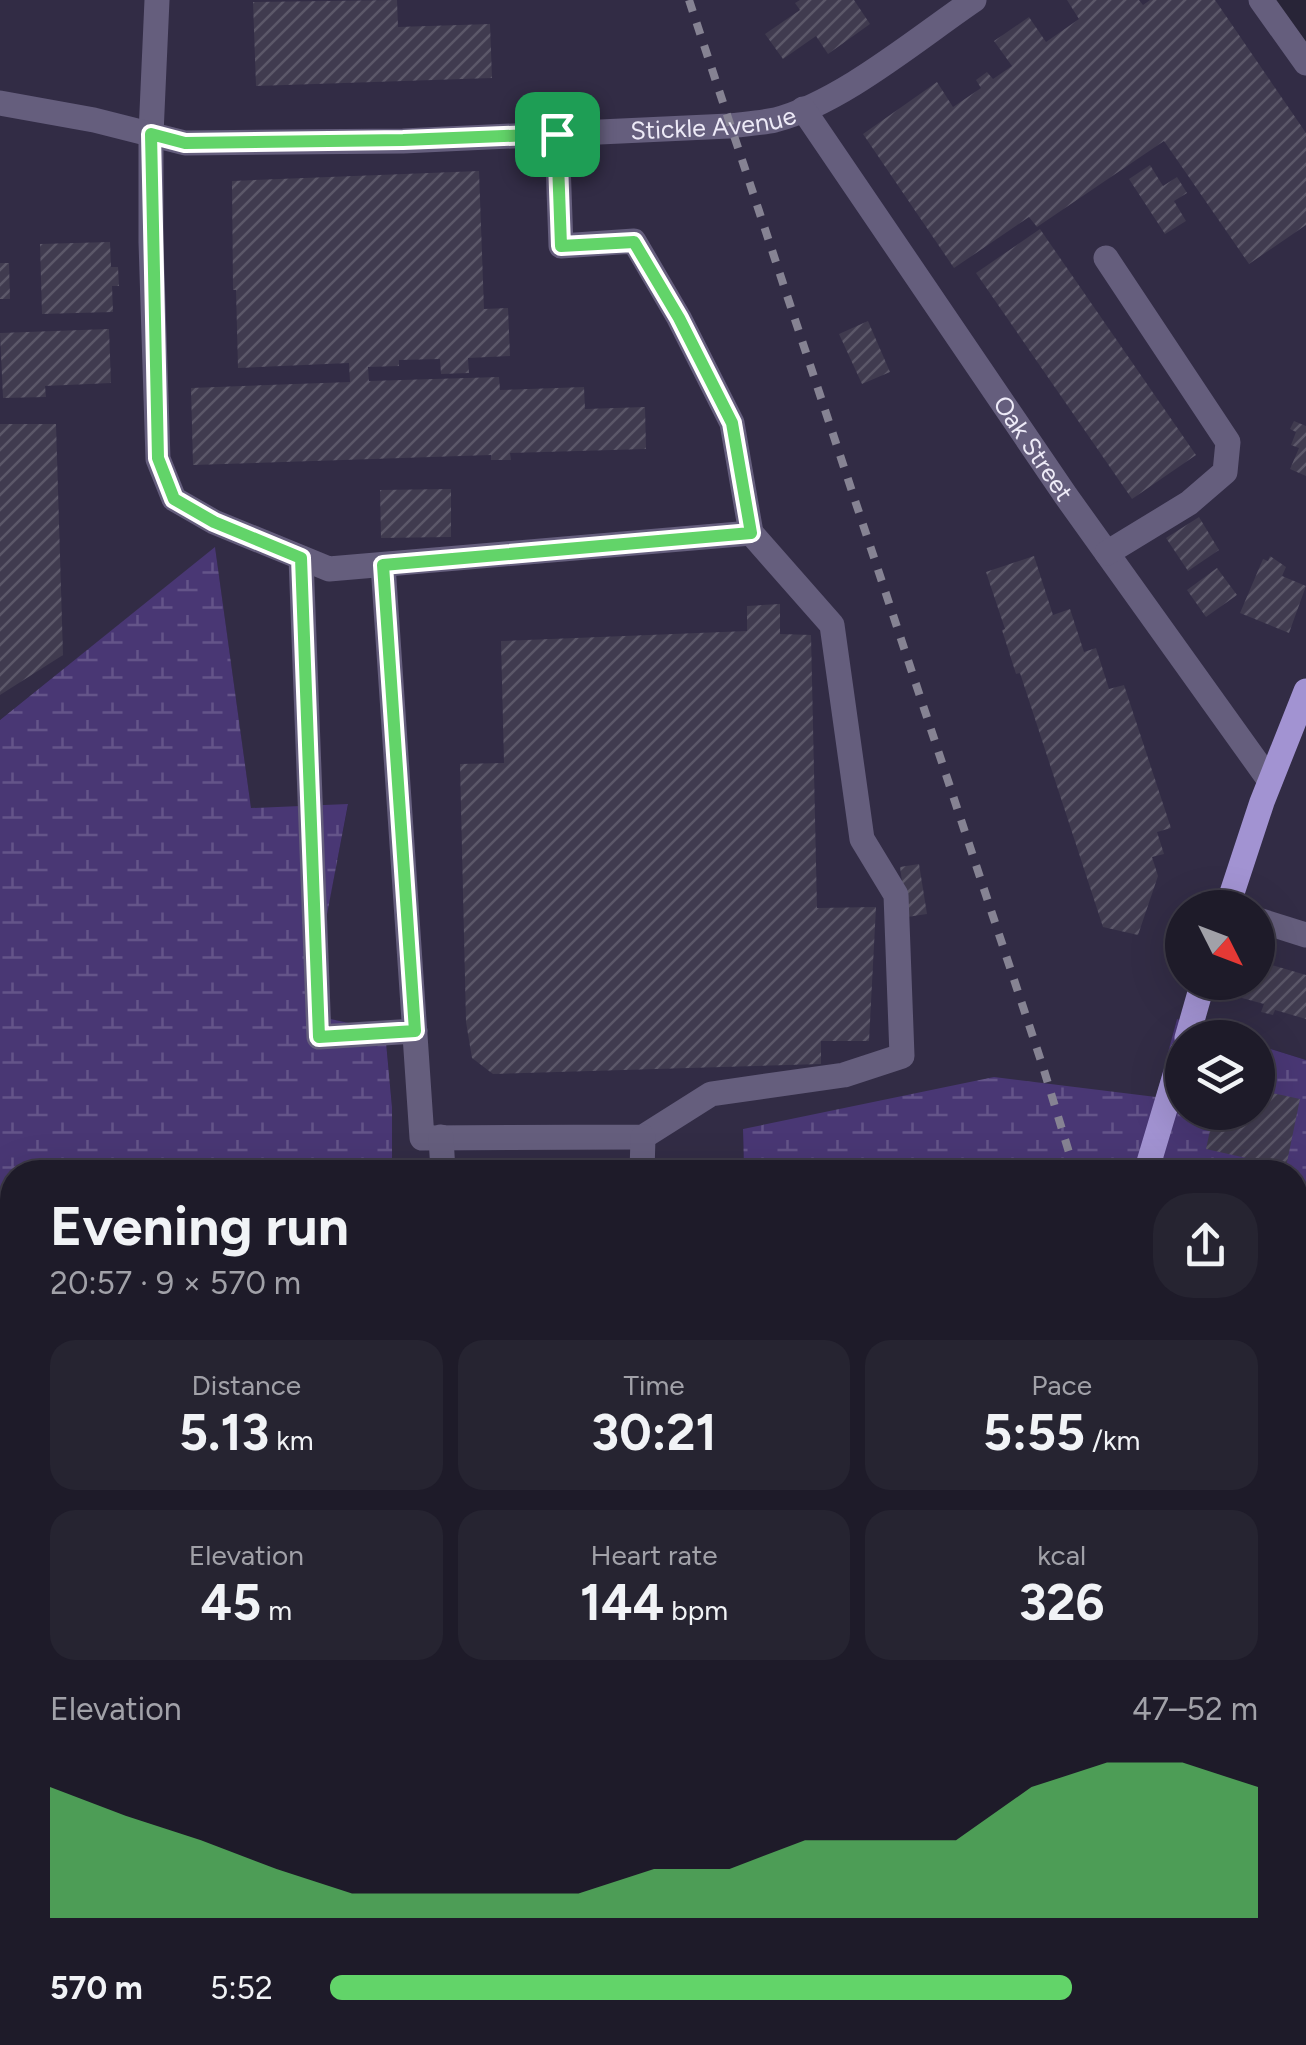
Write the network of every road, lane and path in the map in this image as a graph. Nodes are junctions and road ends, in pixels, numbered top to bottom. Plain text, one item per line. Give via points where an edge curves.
1 (156, 0) edge
2 (974, 0) edge
3 (1261, 0) edge
4 (1306, 63) edge
5 (0, 103) edge
6 (803, 109) junction
7 (151, 134) junction
8 (557, 134) junction
9 (1106, 258) dead end
10 (751, 533) junction
11 (1107, 554) junction
12 (301, 558) junction
13 (383, 565) junction
14 (1306, 691) edge
15 (1270, 781) junction
16 (1233, 890) edge
17 (1275, 925) edge
18 (1306, 935) edge
19 (415, 1031) junction
20 (1165, 1111) edge
21 (441, 1138) junction
22 (643, 1138) junction
23 (443, 1160) edge
24 (642, 1160) edge
25 (1151, 1160) edge

1 - 7 street
2 - 6 street, Stickle Avenue via 854,83
3 - 4 street
5 - 7 street, Stickle Avenue
6 - 8 street, Stickle Avenue via 730,126
6 - 11 street, Oak Street
7 - 8 street, Stickle Avenue via 204,143
7 - 12 street via 158,458 174,499
8 - 10 street via 561,246 634,242 732,423
9 - 11 street via 1228,442 1225,472
10 - 13 street
10 - 22 street via 832,625 862,839 896,895 902,1056 844,1074 711,1094
11 - 15 street, Oak Street
12 - 13 street via 329,569
12 - 19 street via 319,1037
13 - 19 street
14 - 15 main road
15 - 16 main road
17 - 18 street
19 - 21 street via 422,1138
20 - 25 main road
21 - 22 street
21 - 23 street
22 - 24 street

